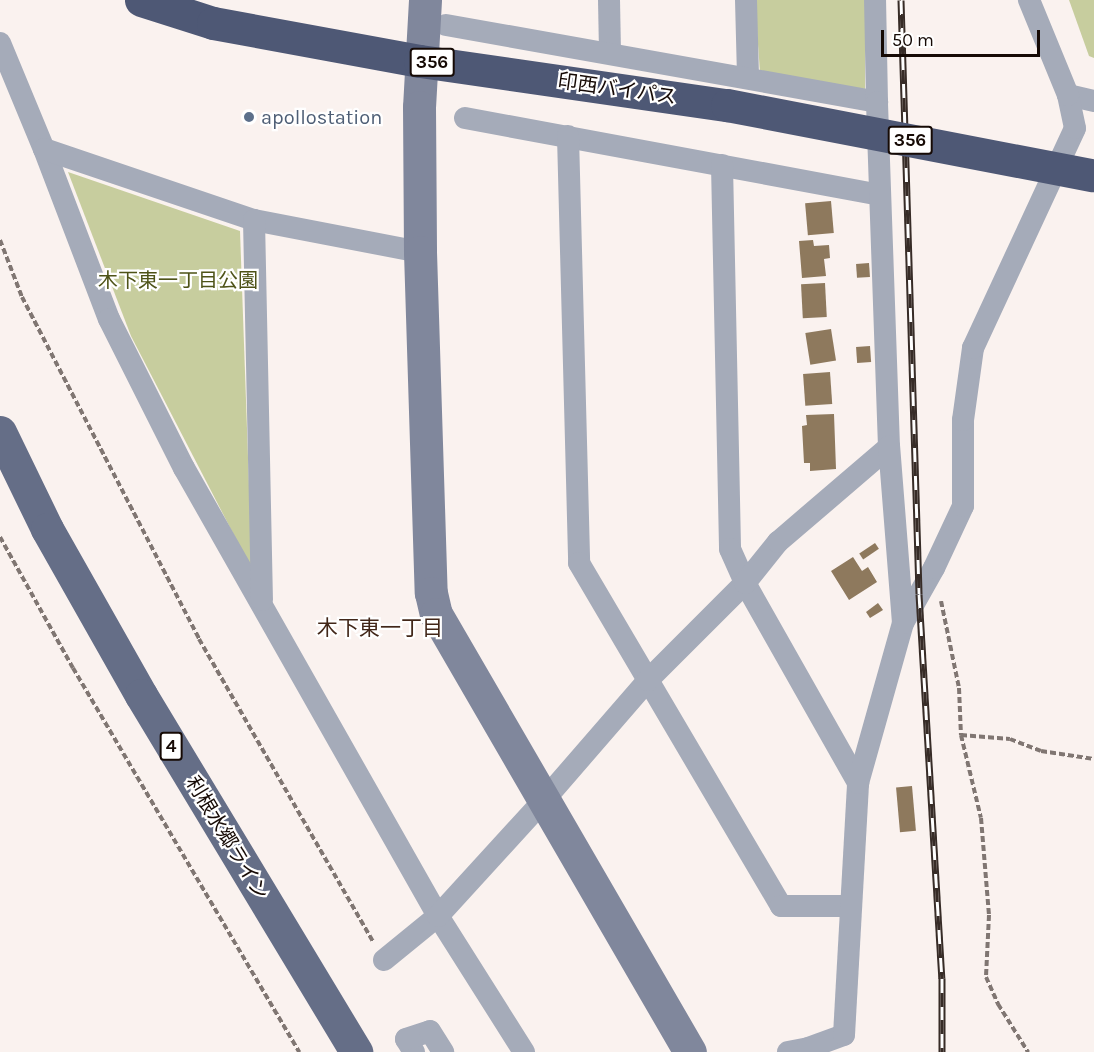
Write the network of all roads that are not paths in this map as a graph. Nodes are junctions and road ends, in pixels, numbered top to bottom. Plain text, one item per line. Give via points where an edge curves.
1 (141, 0) edge
2 (425, 0) edge
3 (609, 0) edge
4 (746, 0) edge
5 (875, 0) edge
6 (1029, 0) edge
7 (446, 24) dead end
8 (0, 43) edge
9 (610, 52) junction
10 (420, 61) junction
11 (748, 78) junction
12 (1068, 95) junction
13 (1094, 100) edge
14 (877, 102) junction
15 (465, 118) dead end
16 (568, 136) junction
17 (44, 149) junction
18 (723, 165) junction
19 (1093, 175) edge
20 (879, 195) junction
21 (254, 220) junction
22 (420, 252) junction
23 (0, 432) edge
24 (889, 447) junction
25 (745, 583) junction
26 (262, 605) junction
27 (903, 623) junction
28 (648, 680) junction
29 (858, 783) junction
30 (545, 799) junction
31 (850, 906) junction
32 (438, 916) junction
33 (384, 960) road end
34 (356, 1052) edge
35 (414, 1052) edge
36 (444, 1052) edge
37 (524, 1052) edge
38 (690, 1052) edge
39 (788, 1052) edge

1 - 10 highway, 印西バイパス / 356 via 213,23
2 - 10 street
3 - 9 street
4 - 11 street
5 - 14 street
6 - 12 street
7 - 9 street
8 - 17 street
9 - 11 street
10 - 19 highway, 印西バイパス / 356, bridge via 727,105
10 - 22 street
11 - 14 street
12 - 13 street
12 - 27 street via 1075,128 973,348 963,420 963,506
14 - 20 street
15 - 16 street
16 - 18 street
16 - 28 street via 579,563
17 - 21 street
17 - 26 street via 109,319 184,468
18 - 20 street
18 - 25 street via 730,549
20 - 24 street
21 - 22 street
21 - 26 street
22 - 30 street via 431,592 436,614
23 - 34 main road, 利根水郷ライン / 4 via 47,529 141,695
24 - 25 street via 778,542
24 - 27 street
25 - 28 street
25 - 29 street
26 - 32 street
27 - 29 street
28 - 30 street
28 - 31 street via 781,906
29 - 31 street
30 - 32 street
30 - 38 street
31 - 39 street via 844,1035
32 - 33 street
32 - 37 street
35 - 36 street via 406,1039 430,1031

